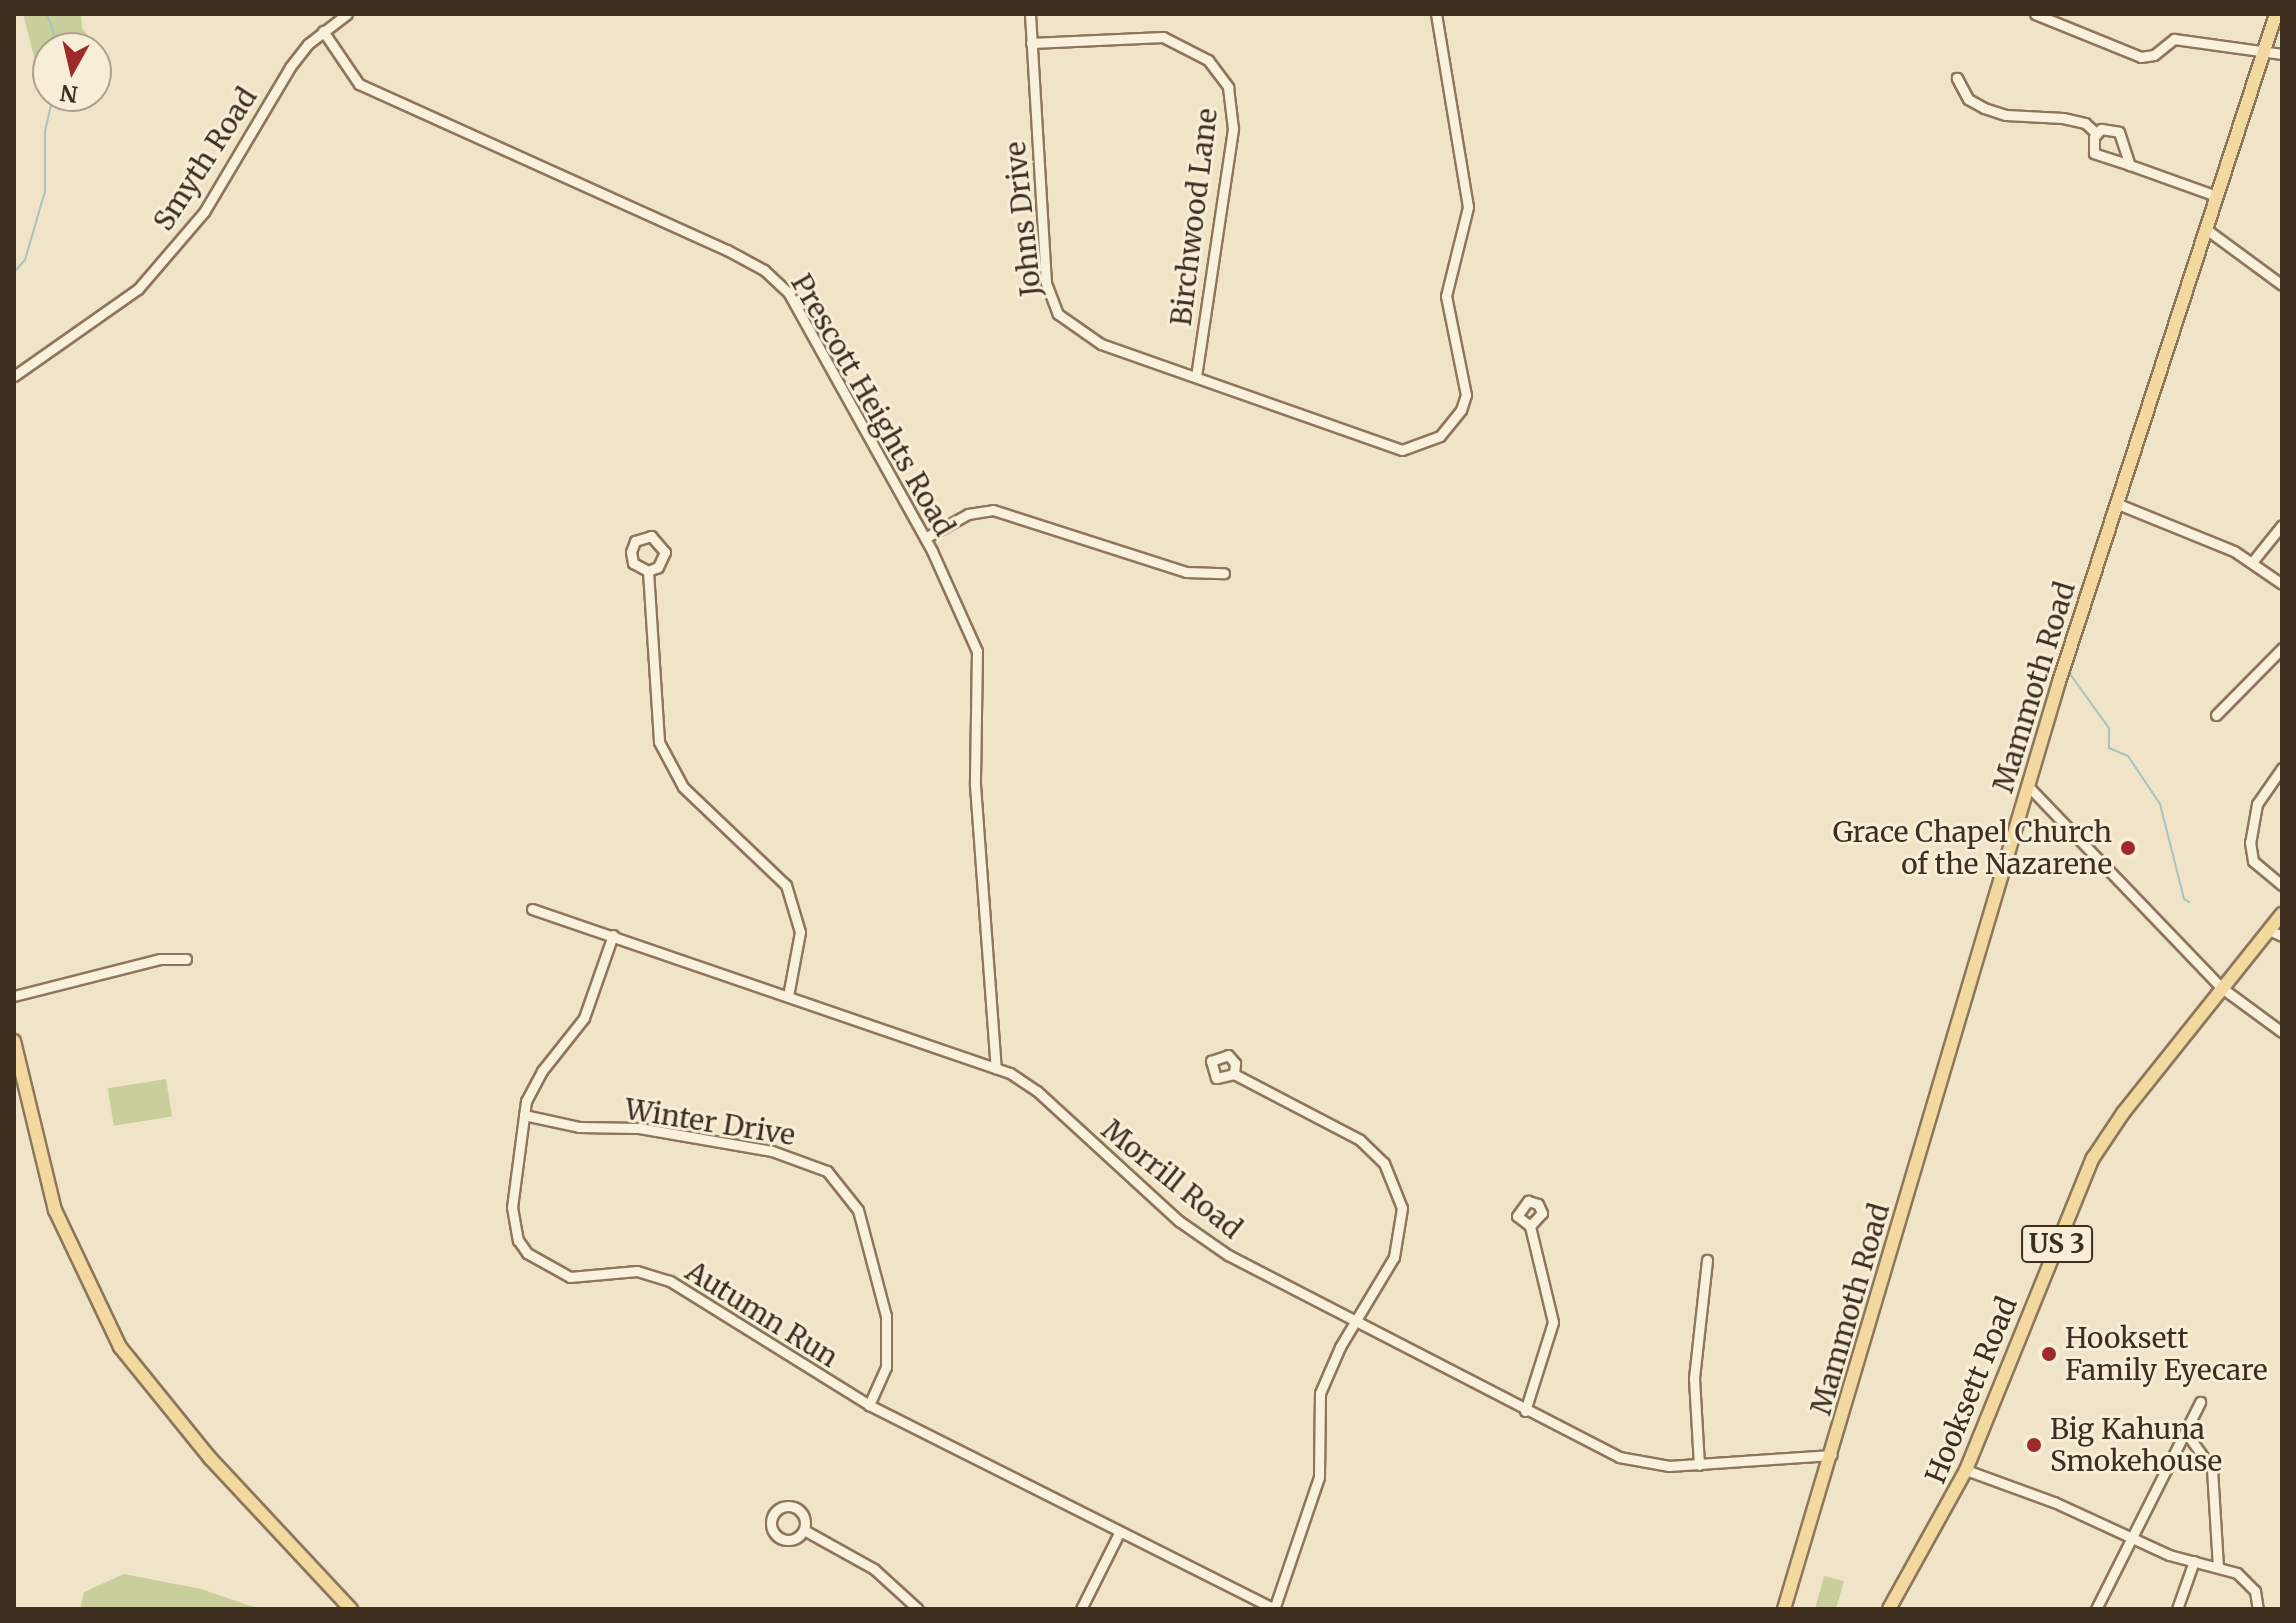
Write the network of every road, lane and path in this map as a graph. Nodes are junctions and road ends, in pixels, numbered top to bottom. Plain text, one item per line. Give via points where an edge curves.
1 (347, 14) edge
2 (1030, 14) edge
3 (1436, 14) edge
4 (2035, 14) edge
5 (2276, 14) edge
6 (323, 31) junction
7 (1031, 43) junction
8 (2264, 52) junction
9 (2282, 54) edge
10 (1968, 99) dead end
11 (2096, 133) junction
12 (2130, 165) junction
13 (2216, 196) junction
14 (2206, 229) junction
15 (2282, 285) edge
16 (14, 376) edge
17 (1196, 377) junction
18 (2118, 504) junction
19 (2282, 525) edge
20 (925, 538) junction
21 (2253, 561) junction
22 (648, 571) dead end
23 (1224, 573) dead end
24 (2282, 584) edge
25 (2282, 648) edge
26 (2216, 715) dead end
27 (2282, 768) edge
28 (2028, 786) junction
29 (2282, 885) edge
30 (532, 909) dead end
31 (2282, 914) edge
32 (2269, 930) junction
33 (613, 935) junction
34 (2282, 936) edge
35 (186, 959) dead end
36 (2222, 988) junction
37 (14, 996) edge
38 (788, 996) junction
39 (2282, 1032) edge
40 (14, 1041) edge
41 (996, 1068) junction
42 (1234, 1074) dead end
43 (524, 1115) junction
44 (1530, 1226) dead end
45 (1707, 1260) dead end
46 (1356, 1322) junction
47 (2200, 1402) dead end
48 (869, 1405) junction
49 (1525, 1411) junction
50 (2187, 1434) junction
51 (1832, 1455) junction
52 (1699, 1465) junction
53 (1966, 1470) junction
54 (804, 1530) dead end
55 (1119, 1533) junction
56 (2132, 1540) junction
57 (2194, 1561) junction
58 (2218, 1567) junction
59 (351, 1609) edge
60 (918, 1609) edge
61 (1081, 1609) edge
62 (1274, 1609) edge
63 (1784, 1609) edge
64 (1889, 1609) edge
65 (2096, 1609) edge
66 (2177, 1609) edge
67 (2258, 1609) edge

1 - 6 street, Smyth Road
2 - 7 street, Johns Drive
3 - 17 street, Johns Drive via 1468,207 1446,296 1467,386 1456,418 1426,445 1386,448
4 - 8 street via 2141,57 2154,55 2174,39
5 - 8 main road, Mammoth Road
6 - 16 street, Smyth Road via 290,67 227,177 166,257 119,305
6 - 20 street, Prescott Heights Road via 359,84 651,214 777,279
7 - 17 street, Johns Drive via 1050,300 1079,333
7 - 17 street, Birchwood Lane via 1163,37 1208,60 1228,87 1233,129
8 - 9 street
8 - 13 main road, Mammoth Road
10 - 11 street via 2006,115 2085,123
11 - 12 street via 2094,153
11 - 12 street via 2106,128 2119,132
12 - 13 street
13 - 14 main road, Mammoth Road
14 - 15 street
14 - 18 main road, Mammoth Road
18 - 21 street
18 - 28 main road, Mammoth Road
19 - 21 street
20 - 23 street via 968,514 993,510 1186,572
20 - 41 street, Prescott Heights Road via 962,612 980,668 975,785
21 - 24 street
22 - 38 street via 659,742 683,787 786,885 800,932
25 - 26 street
27 - 29 street via 2266,786 2250,821 2253,861
28 - 36 street
28 - 51 main road, Mammoth Road
30 - 33 street, Morrill Road
31 - 32 main road, Hooksett Road / US 3
32 - 34 street
32 - 36 main road, Hooksett Road / US 3
33 - 38 street, Morrill Road
33 - 43 street, Autumn Run via 584,1018 533,1085
35 - 37 street via 160,959
36 - 39 street
36 - 53 main road, Hooksett Road / US 3 via 2093,1158
38 - 41 street, Morrill Road
40 - 59 main road via 55,1210 120,1347 210,1458
41 - 46 street, Morrill Road via 1037,1091 1199,1237
42 - 46 street via 1360,1140 1392,1177 1402,1208 1400,1241
43 - 48 street, Autumn Run via 513,1224 518,1240 539,1265 570,1277 654,1274
43 - 48 street, Winter Drive via 579,1127 649,1129 772,1151 827,1171 858,1210 886,1316 886,1367
44 - 49 street via 1553,1322
45 - 52 street via 1694,1378
46 - 49 street, Morrill Road
46 - 62 street via 1320,1393 1319,1477
47 - 50 street
48 - 55 street, Autumn Run
49 - 52 street, Morrill Road via 1619,1457
50 - 56 street
50 - 58 street via 2212,1469
51 - 52 street, Morrill Road
51 - 63 main road, Mammoth Road
53 - 56 street via 2067,1507
53 - 64 main road, Hooksett Road / US 3
54 - 60 street via 874,1569
55 - 61 street
55 - 62 street, Autumn Run
56 - 57 street
56 - 65 street
57 - 58 street
57 - 66 street
58 - 67 street via 2250,1584

